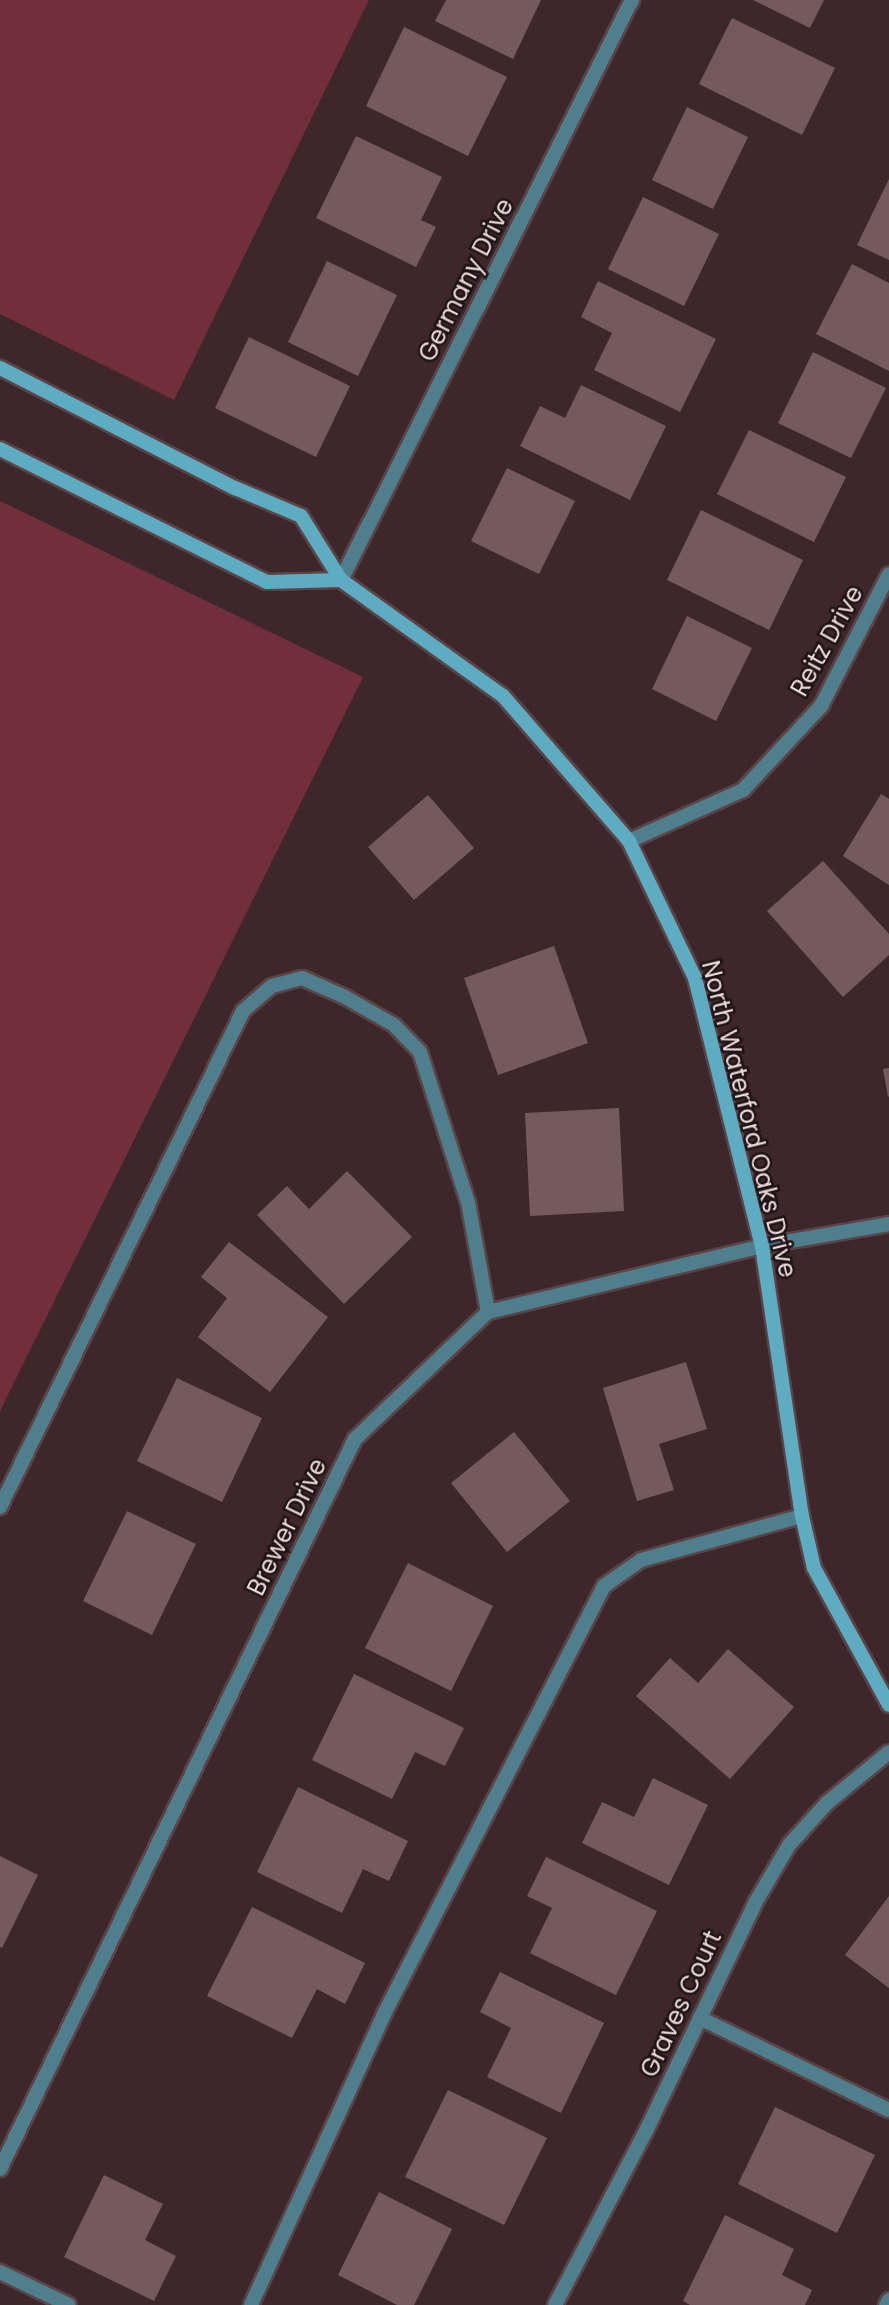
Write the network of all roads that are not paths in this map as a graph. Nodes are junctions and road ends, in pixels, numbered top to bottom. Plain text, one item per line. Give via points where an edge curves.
1 (632, 0) edge
2 (0, 368) edge
3 (0, 449) edge
4 (889, 574) edge
5 (341, 580) junction
6 (629, 841) junction
7 (889, 1224) edge
8 (762, 1246) junction
9 (488, 1312) junction
10 (0, 1507) edge
11 (802, 1516) junction
12 (889, 1705) edge
13 (889, 1752) edge
14 (700, 2018) junction
15 (889, 2110) edge
16 (0, 2169) edge
17 (0, 2272) edge
18 (889, 2300) edge
19 (69, 2305) edge
20 (251, 2305) edge
21 (555, 2305) edge
22 (887, 2305) edge

1 - 5 street, Germany Drive
2 - 5 street, North Waterford Oaks Drive via 235,488 301,516
3 - 5 street via 267,582
4 - 6 street, Reitz Drive via 821,706 743,790
5 - 6 street, North Waterford Oaks Drive via 503,696
6 - 8 street, North Waterford Oaks Drive via 695,978
7 - 8 street
8 - 9 street
8 - 11 street, North Waterford Oaks Drive
9 - 10 street via 468,1202 420,1052 394,1025 345,997 302,978 272,986 243,1011
9 - 16 street, Brewer Drive via 355,1439
11 - 12 street, North Waterford Oaks Drive via 814,1568
11 - 20 street via 641,1560 604,1586 384,2014
13 - 14 street, Graves Court via 827,1804 789,1845 755,1902
14 - 15 street
14 - 21 street, Graves Court
17 - 19 street
18 - 22 street

